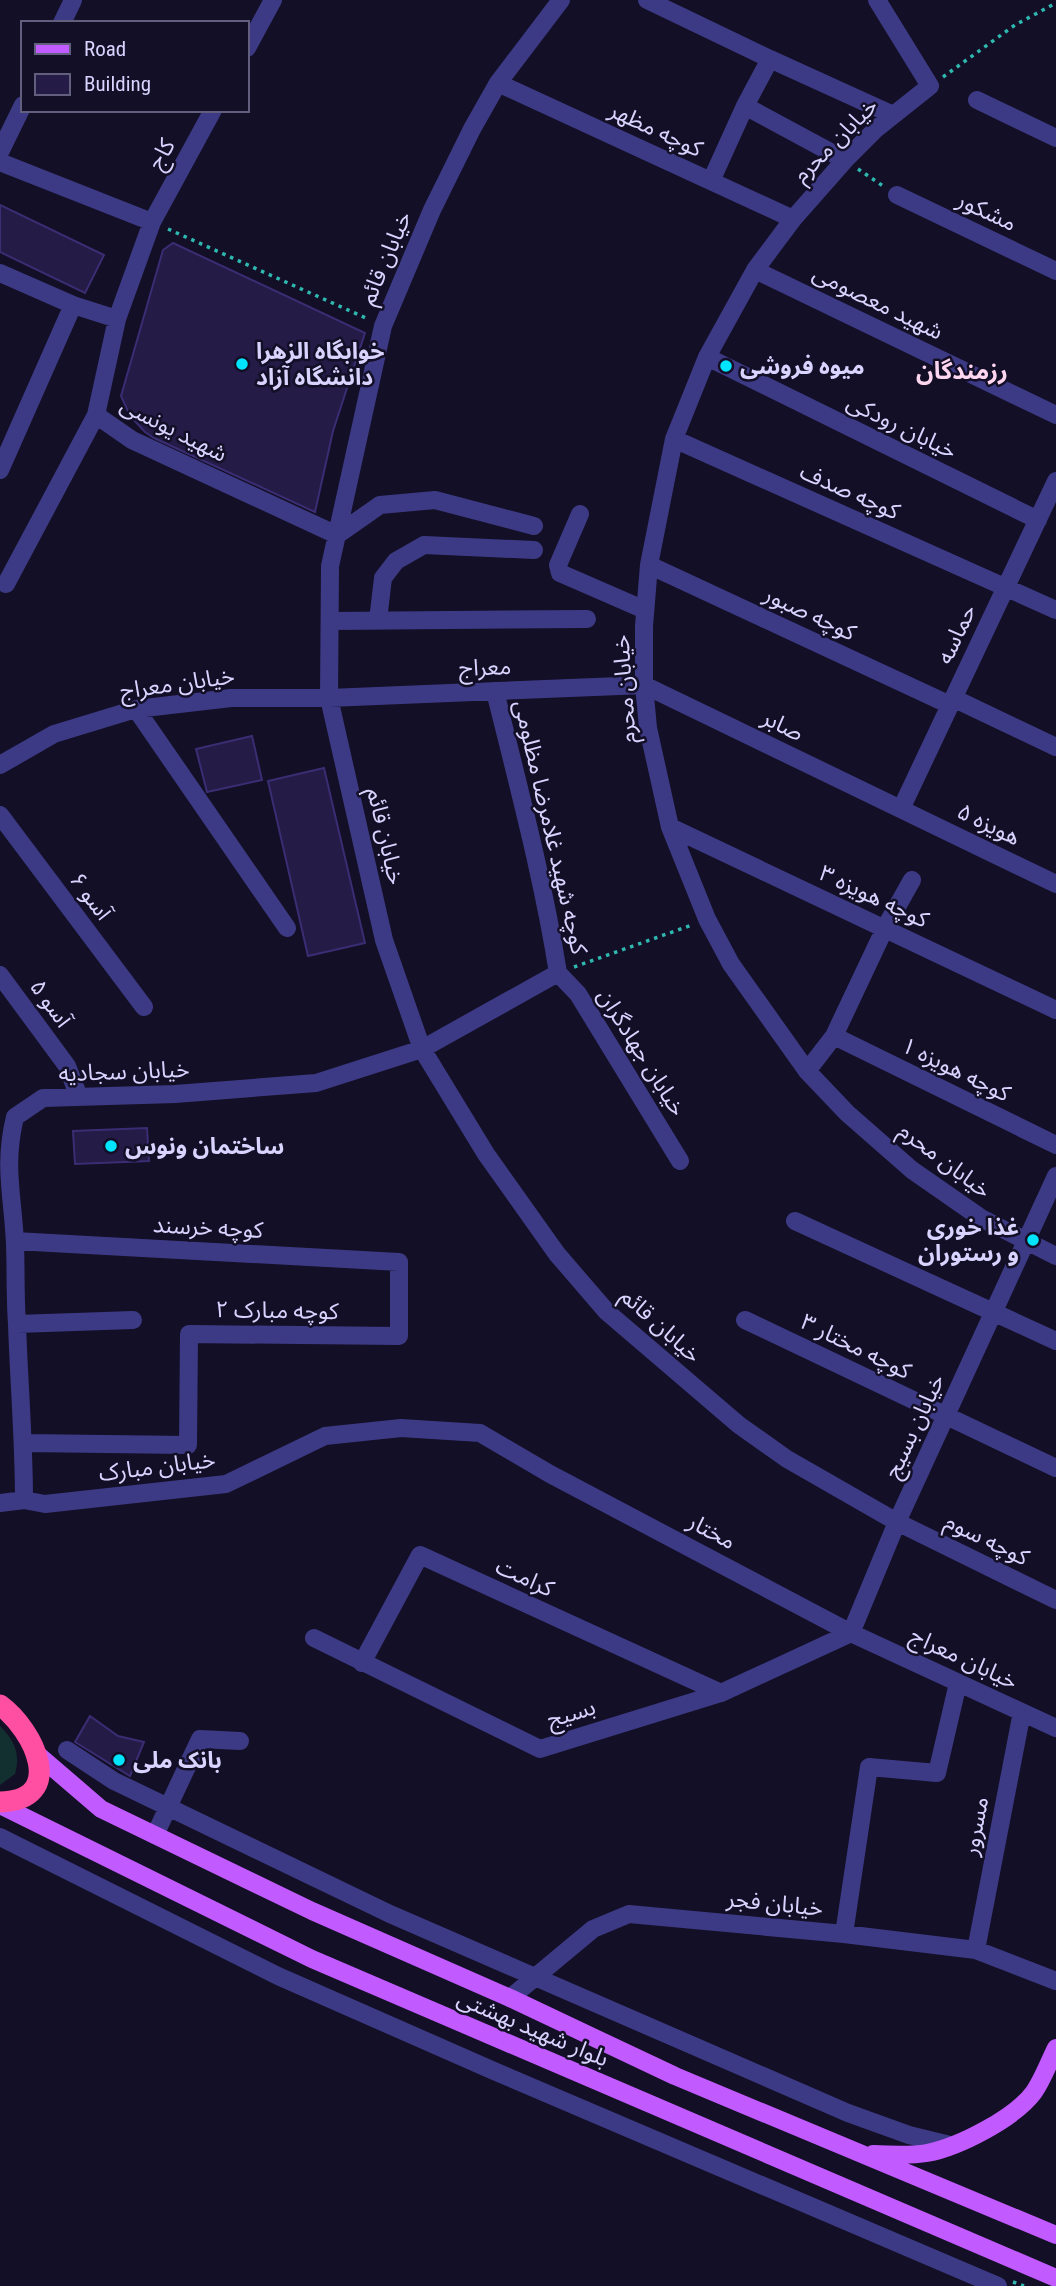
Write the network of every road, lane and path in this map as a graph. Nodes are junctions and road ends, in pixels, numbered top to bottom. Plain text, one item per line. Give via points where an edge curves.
1 (73, 0) edge
2 (273, 0) edge
3 (561, 0) edge
4 (647, 0) edge
5 (877, 0) edge
6 (1056, 3) edge
7 (63, 21) edge
8 (248, 46) edge
9 (770, 59) junction
10 (498, 83) junction
11 (930, 86) junction
12 (977, 100) dead end
13 (745, 106) junction
14 (21, 109) edge
15 (212, 112) edge
16 (893, 115) junction
17 (1056, 138) edge
18 (0, 152) edge
19 (845, 160) junction
20 (0, 162) edge
21 (711, 181) junction
22 (897, 195) joint
23 (793, 219) junction
24 (152, 222) junction
25 (755, 270) junction
26 (1056, 271) edge
27 (0, 273) edge
28 (73, 305) junction
29 (117, 319) junction
30 (383, 326) junction
31 (707, 357) junction
32 (96, 415) junction
33 (1056, 415) edge
34 (674, 439) junction
35 (0, 470) edge
36 (1056, 481) edge
37 (1051, 504) edge
38 (580, 514) dead end
39 (1038, 520) junction
40 (534, 526) dead end
41 (337, 534) junction
42 (534, 550) dead end
43 (649, 565) junction
44 (6, 584) dead end
45 (1006, 587) junction
46 (645, 610) junction
47 (1056, 610) edge
48 (587, 619) dead end
49 (378, 620) junction
50 (330, 621) junction
51 (644, 685) junction
52 (495, 691) junction
53 (329, 698) junction
54 (951, 702) junction
55 (136, 709) junction
56 (1056, 747) edge
57 (0, 765) edge
58 (901, 808) junction
59 (0, 815) edge
60 (670, 827) junction
61 (912, 880) dead end
62 (1056, 884) edge
63 (707, 919) junction
64 (287, 928) dead end
65 (885, 928) junction
66 (558, 973) junction
67 (0, 975) edge
68 (144, 1007) dead end
69 (1056, 1010) edge
70 (834, 1036) junction
71 (422, 1049) junction
72 (807, 1071) junction
73 (79, 1097) junction
74 (1056, 1146) edge
75 (680, 1161) dead end
76 (1056, 1176) edge
77 (795, 1221) dead end
78 (15, 1241) junction
79 (1025, 1242) junction
80 (1056, 1256) edge
81 (399, 1262) joint
82 (993, 1313) junction
83 (133, 1320) dead end
84 (746, 1320) dead end
85 (17, 1324) junction
86 (1056, 1341) edge
87 (946, 1416) junction
88 (24, 1443) junction
89 (1056, 1468) edge
90 (550, 1474) joint
91 (24, 1500) junction
92 (0, 1503) edge
93 (897, 1522) junction
94 (1056, 1600) edge
95 (851, 1633) junction
96 (314, 1638) dead end
97 (362, 1663) junction
98 (958, 1682) junction
99 (721, 1693) junction
100 (0, 1705) edge
101 (1022, 1712) junction
102 (1056, 1728) edge
103 (240, 1741) dead end
104 (67, 1750) dead end
105 (37, 1754) junction
106 (0, 1803) edge
107 (166, 1807) junction
108 (155, 1835) junction
109 (0, 1837) edge
110 (844, 1934) junction
111 (976, 1950) junction
112 (535, 1977) junction
113 (1056, 1981) edge
114 (510, 1998) junction
115 (1056, 2048) edge
116 (950, 2145) junction
117 (855, 2152) junction
118 (1056, 2235) edge
119 (1056, 2278) edge
120 (1005, 2284) edge
121 (1024, 2286) edge

1 - 7 street
2 - 8 street
3 - 10 street, خیابان قائم
4 - 9 street
5 - 11 street
6 - 11 path via 1015,25
9 - 13 street
9 - 16 street
10 - 21 street, کوچه مظهر
10 - 30 street, خیابان قائم via 432,210
11 - 16 street, خیابان محرم
12 - 17 street
13 - 19 street
13 - 21 street
14 - 18 street
15 - 24 street, کاج
16 - 19 street, خیابان محرم
19 - 22 path
19 - 23 street, خیابان محرم
20 - 24 street
21 - 23 street, کوچه مظهر
22 - 26 street, مشکور
23 - 25 street, خیابان محرم
24 - 29 street, شهید یونسی
24 - 30 path
25 - 31 street, خیابان محرم
25 - 33 street, شهید معصومی
27 - 28 street
28 - 29 street
28 - 35 street
29 - 32 street, شهید یونسی
30 - 41 street, خیابان قائم
31 - 34 street, خیابان محرم
31 - 39 street, خیابان رودکی
32 - 41 street, شهید یونسی via 132,440
32 - 44 street
34 - 43 street, خیابان محرم
34 - 45 street, کوچه صدف
36 - 37 street, حماسه
37 - 39 street, حماسه
38 - 46 street via 558,565 560,573
39 - 45 street, حماسه
40 - 41 street via 435,500 380,505
41 - 50 street, خیابان قائم via 330,566
42 - 49 street via 424,545 396,561 383,578
43 - 46 street, خیابان محرم
43 - 54 street, کوچه صبور
45 - 47 street, کوچه صدف
45 - 54 street, حماسه
46 - 51 street, خیابان محرم
48 - 49 street
49 - 50 street
50 - 53 street, خیابان قائم
51 - 52 street, معراج
51 - 58 street, صابر
51 - 60 street, خیابان محرم via 648,727
52 - 53 street, معراج
52 - 66 street, کوچه شهید غلامرضا مظلومی via 550,921
53 - 55 street, خیابان معراج via 231,698
53 - 71 street, خیابان قائم via 384,940
54 - 56 street, کوچه صبور
54 - 58 street, حماسه
55 - 57 street, خیابان معراج via 54,734
55 - 64 street
58 - 62 street, هویزه ۵
59 - 68 street, آسو ۶
60 - 63 street, خیابان محرم
60 - 65 street, کوچه هویزه ۳
61 - 65 street
63 - 66 path
63 - 72 street, خیابان محرم via 731,964
65 - 69 street, کوچه هویزه ۳
65 - 70 street
66 - 71 street, خیابان سجادیه
66 - 75 street, خیابان جهادگران via 578,994
67 - 73 street, آسو ۵ via 66,1066
70 - 72 street
70 - 74 street, کوچه هویزه ۱
71 - 73 street, خیابان سجادیه via 316,1083
71 - 93 street, خیابان قائم via 486,1154 557,1254 607,1312 739,1425 787,1459
72 - 79 street, خیابان محرم via 847,1114 912,1170
73 - 78 street, خیابان سجادیه via 43,1098 15,1117 8,1144
76 - 79 street, خیابان بسیج
77 - 82 street
78 - 81 street, کوچه خرسند
78 - 85 street, خیابان سجادیه
79 - 80 street, خیابان محرم
79 - 82 street, خیابان بسیج
81 - 88 street, کوچه مبارک ۲ via 399,1336 188,1334 188,1445
82 - 86 street
82 - 87 street, خیابان بسیج
83 - 85 street
84 - 87 street, کوچه مختار ۳
85 - 88 street, خیابان سجادیه
87 - 89 street, کوچه مختار ۳
87 - 93 street, خیابان بسیج
88 - 91 street, خیابان سجادیه
90 - 91 street, خیابان مبارک via 480,1433 401,1428 325,1436 226,1484 45,1504
90 - 95 street, مختار
91 - 92 street, خیابان مبارک
93 - 94 street, کوچه سوم
93 - 95 street, خیابان بسیج
95 - 98 street, خیابان معراج
95 - 99 street, بسیج
96 - 97 street, بسیج
97 - 99 street, بسیج via 540,1749
97 - 99 street, کرامت via 420,1555
98 - 101 street, خیابان معراج
98 - 110 street via 937,1773 869,1767
100 - 105 highway via 26,1730
101 - 102 street, خیابان معراج
101 - 111 street, مسرور
103 - 107 street via 200,1739
104 - 107 street via 114,1782
105 - 106 highway via 40,1776 29,1793
105 - 108 main road, بلوار شهید بهشتی via 101,1809
106 - 119 main road, بلوار شهید بهشتی via 312,1959
107 - 108 street
107 - 112 street
108 - 114 main road, بلوار شهید بهشتی via 312,1911
109 - 120 street via 278,1976 531,2087
110 - 111 street, خیابان فجر
110 - 112 street, خیابان فجر via 629,1913 593,1929
111 - 113 street, خیابان فجر
112 - 114 street, خیابان فجر
112 - 116 street via 848,2113
114 - 117 main road, بلوار شهید بهشتی via 675,2076
115 - 116 main road via 1033,2093 1006,2117
116 - 117 main road via 929,2153
117 - 118 main road, بلوار شهید بهشتی
120 - 121 path

